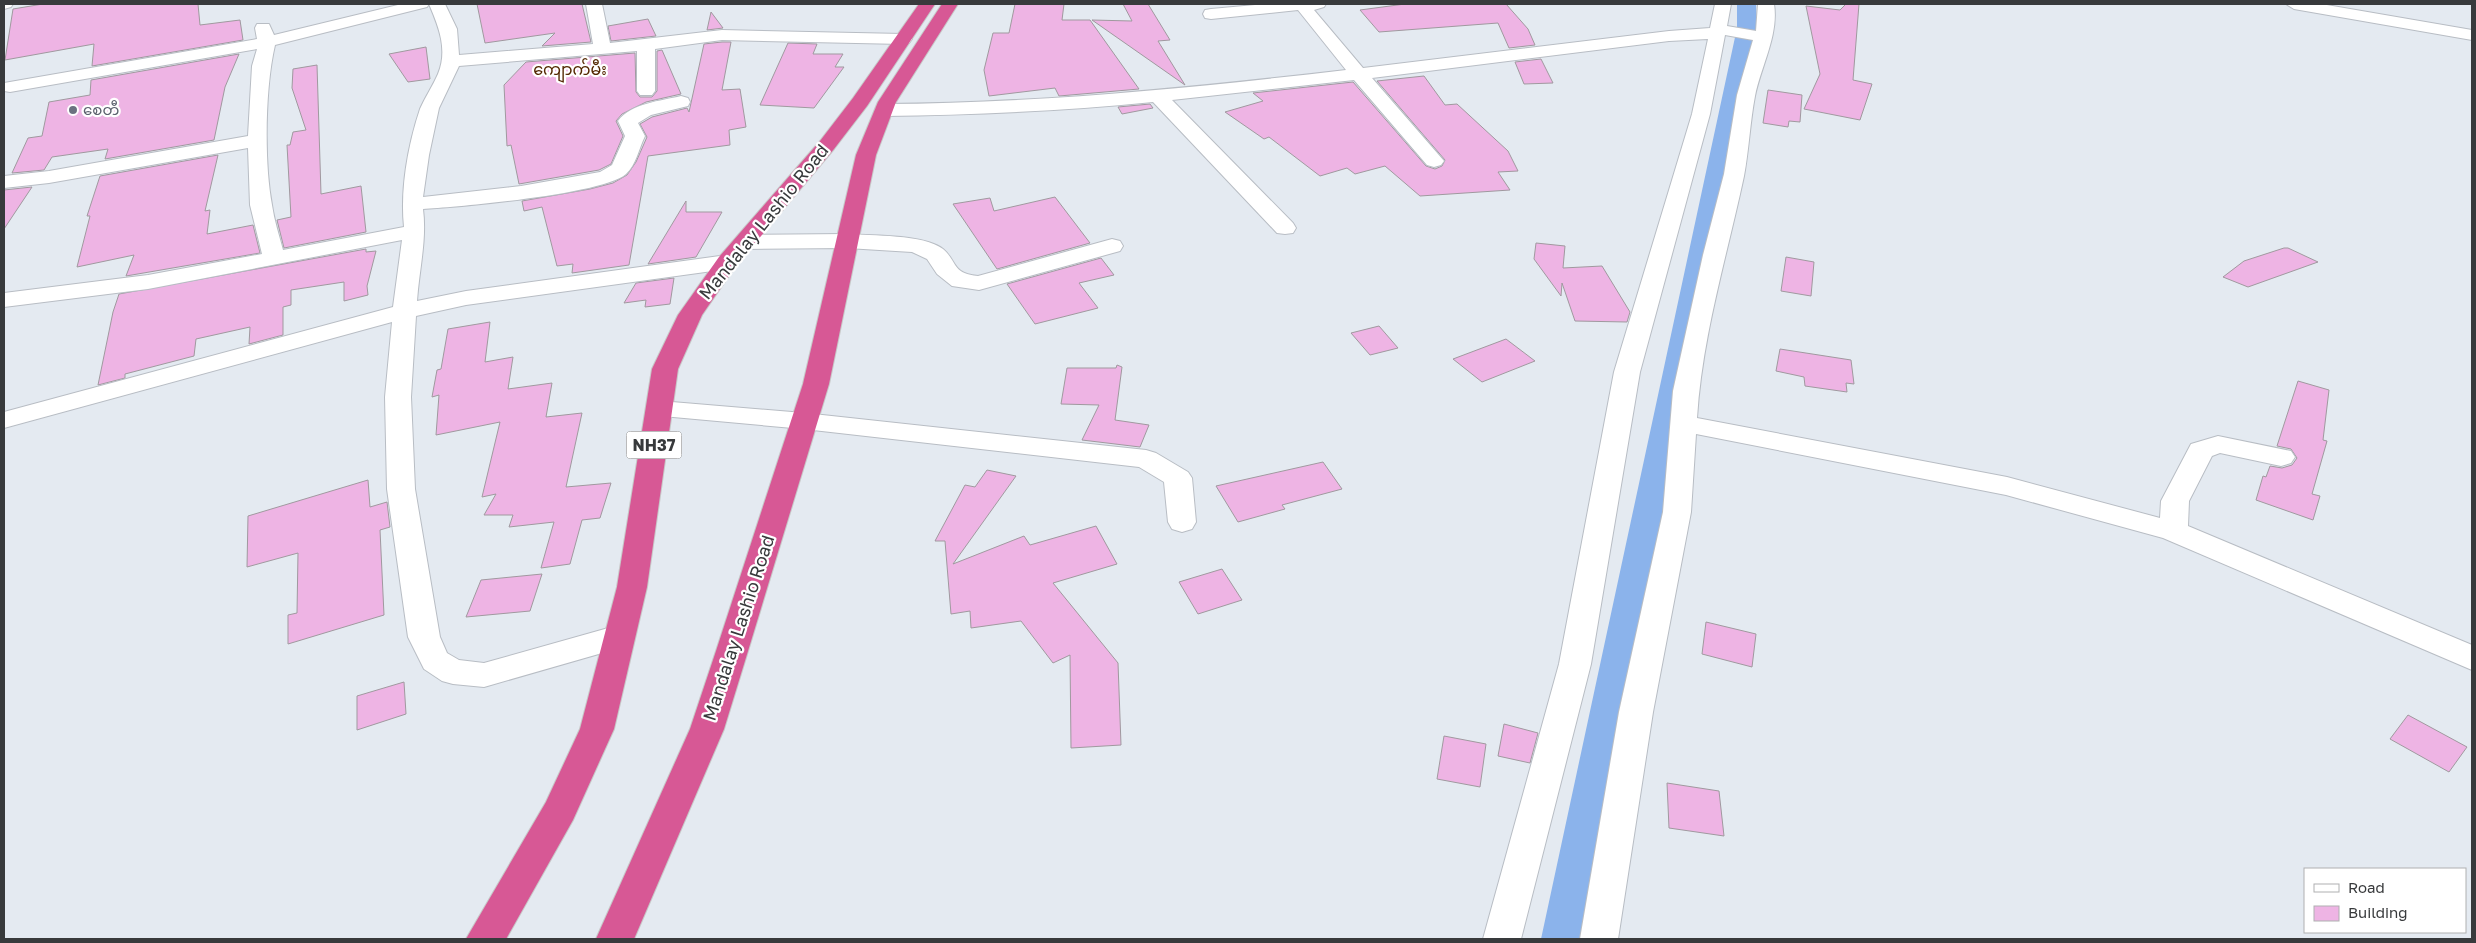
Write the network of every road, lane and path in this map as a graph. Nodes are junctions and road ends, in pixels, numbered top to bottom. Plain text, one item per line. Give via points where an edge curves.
1 (421, 4) edge
2 (437, 4) edge
3 (594, 4) edge
4 (927, 4) edge
5 (950, 4) edge
6 (1316, 4) edge
7 (1766, 4) edge
8 (2294, 4) edge
9 (2352, 4) edge
10 (1211, 14) dead end
11 (1721, 24) edge
12 (2472, 24) edge
13 (264, 33) junction
14 (2472, 35) edge
15 (1759, 36) junction
16 (903, 40) junction
17 (646, 45) junction
18 (602, 48) junction
19 (450, 61) junction
20 (1357, 74) junction
21 (646, 91) dead end
22 (6, 92) edge
23 (1158, 97) junction
24 (681, 102) dead end
25 (884, 110) junction
26 (258, 140) junction
27 (1434, 161) dead end
28 (4, 182) edge
29 (412, 204) junction
30 (1285, 228) dead end
31 (414, 231) junction
32 (848, 241) junction
33 (1112, 246) dead end
34 (736, 252) junction
35 (274, 258) junction
36 (4, 300) edge
37 (405, 311) junction
38 (660, 409) junction
39 (4, 420) edge
40 (804, 421) junction
41 (1684, 424) junction
42 (2281, 457) dead end
43 (1182, 522) dead end
44 (2173, 531) junction
45 (619, 637) junction
46 (2472, 658) edge
47 (485, 939) edge
48 (616, 939) edge
49 (1502, 939) edge
50 (1599, 939) edge

1 - 13 street
2 - 19 street via 449,28
3 - 18 street
4 - 16 highway, Mandalay Lashio Road / NH37
5 - 25 highway, Mandalay Lashio Road
6 - 10 street
6 - 20 street via 1306,10
7 - 15 street via 1767,14
8 - 14 street
9 - 12 street
11 - 15 street
11 - 20 street via 1669,36
11 - 49 street via 1701,114 1627,372 1575,664
13 - 22 street
13 - 26 street
15 - 41 street via 1734,174 1686,391
16 - 17 street via 722,35
16 - 34 highway, Mandalay Lashio Road / NH37 via 827,145
17 - 18 street
17 - 21 street
18 - 19 street
19 - 29 street via 447,75 430,108
20 - 23 street
20 - 27 street
23 - 25 street via 970,110
23 - 30 street
24 - 29 street via 644,111 628,122 634,136 618,170 607,176 480,199
25 - 32 highway, Mandalay Lashio Road via 866,155
26 - 28 street
26 - 35 street via 261,206
29 - 31 street
31 - 35 street
31 - 37 street
32 - 33 street via 916,246 935,254 945,269 960,282 980,283
32 - 34 street
32 - 40 highway, Mandalay Lashio Road via 816,384
34 - 37 street
34 - 38 highway, Mandalay Lashio Road / NH37 via 690,315 665,369
35 - 36 street via 148,282
37 - 39 street
37 - 45 street via 398,397 401,489 424,637 435,661 453,672 484,675
38 - 40 street
38 - 45 highway, Mandalay Lashio Road / NH37 via 632,587
40 - 43 street via 1146,458 1178,478
40 - 48 highway, Mandalay Lashio Road via 706,729
41 - 44 street via 2007,486
41 - 50 street via 1677,512 1636,712
42 - 44 street via 2218,444 2201,450 2175,501
44 - 46 street
45 - 47 highway, Mandalay Lashio Road / NH37 via 597,729 560,810

